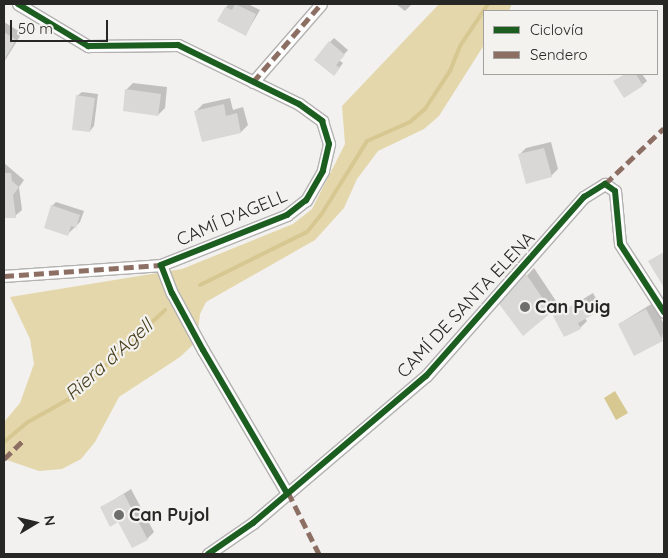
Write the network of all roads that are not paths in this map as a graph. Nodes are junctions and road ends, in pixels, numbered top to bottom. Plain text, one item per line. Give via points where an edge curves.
1 (18, 4) edge
2 (321, 4) edge
3 (253, 82) junction
4 (161, 265) junction
5 (4, 276) edge
6 (664, 312) edge
7 (287, 493) junction
8 (208, 554) edge

1 - 3 street, CAMÍ D'AGELL via 88,46 178,45
2 - 3 street
3 - 4 street, CAMÍ D'AGELL via 299,104 322,121 329,144 323,171 306,200 287,214
4 - 5 street
4 - 7 street, CAMÍ D'AGELL via 172,293 203,350
6 - 7 street, CAMÍ DE SANTA ELENA via 620,244 615,191 605,184 584,197 426,376
7 - 8 street, CAMÍ DE SANTA ELENA via 253,523

